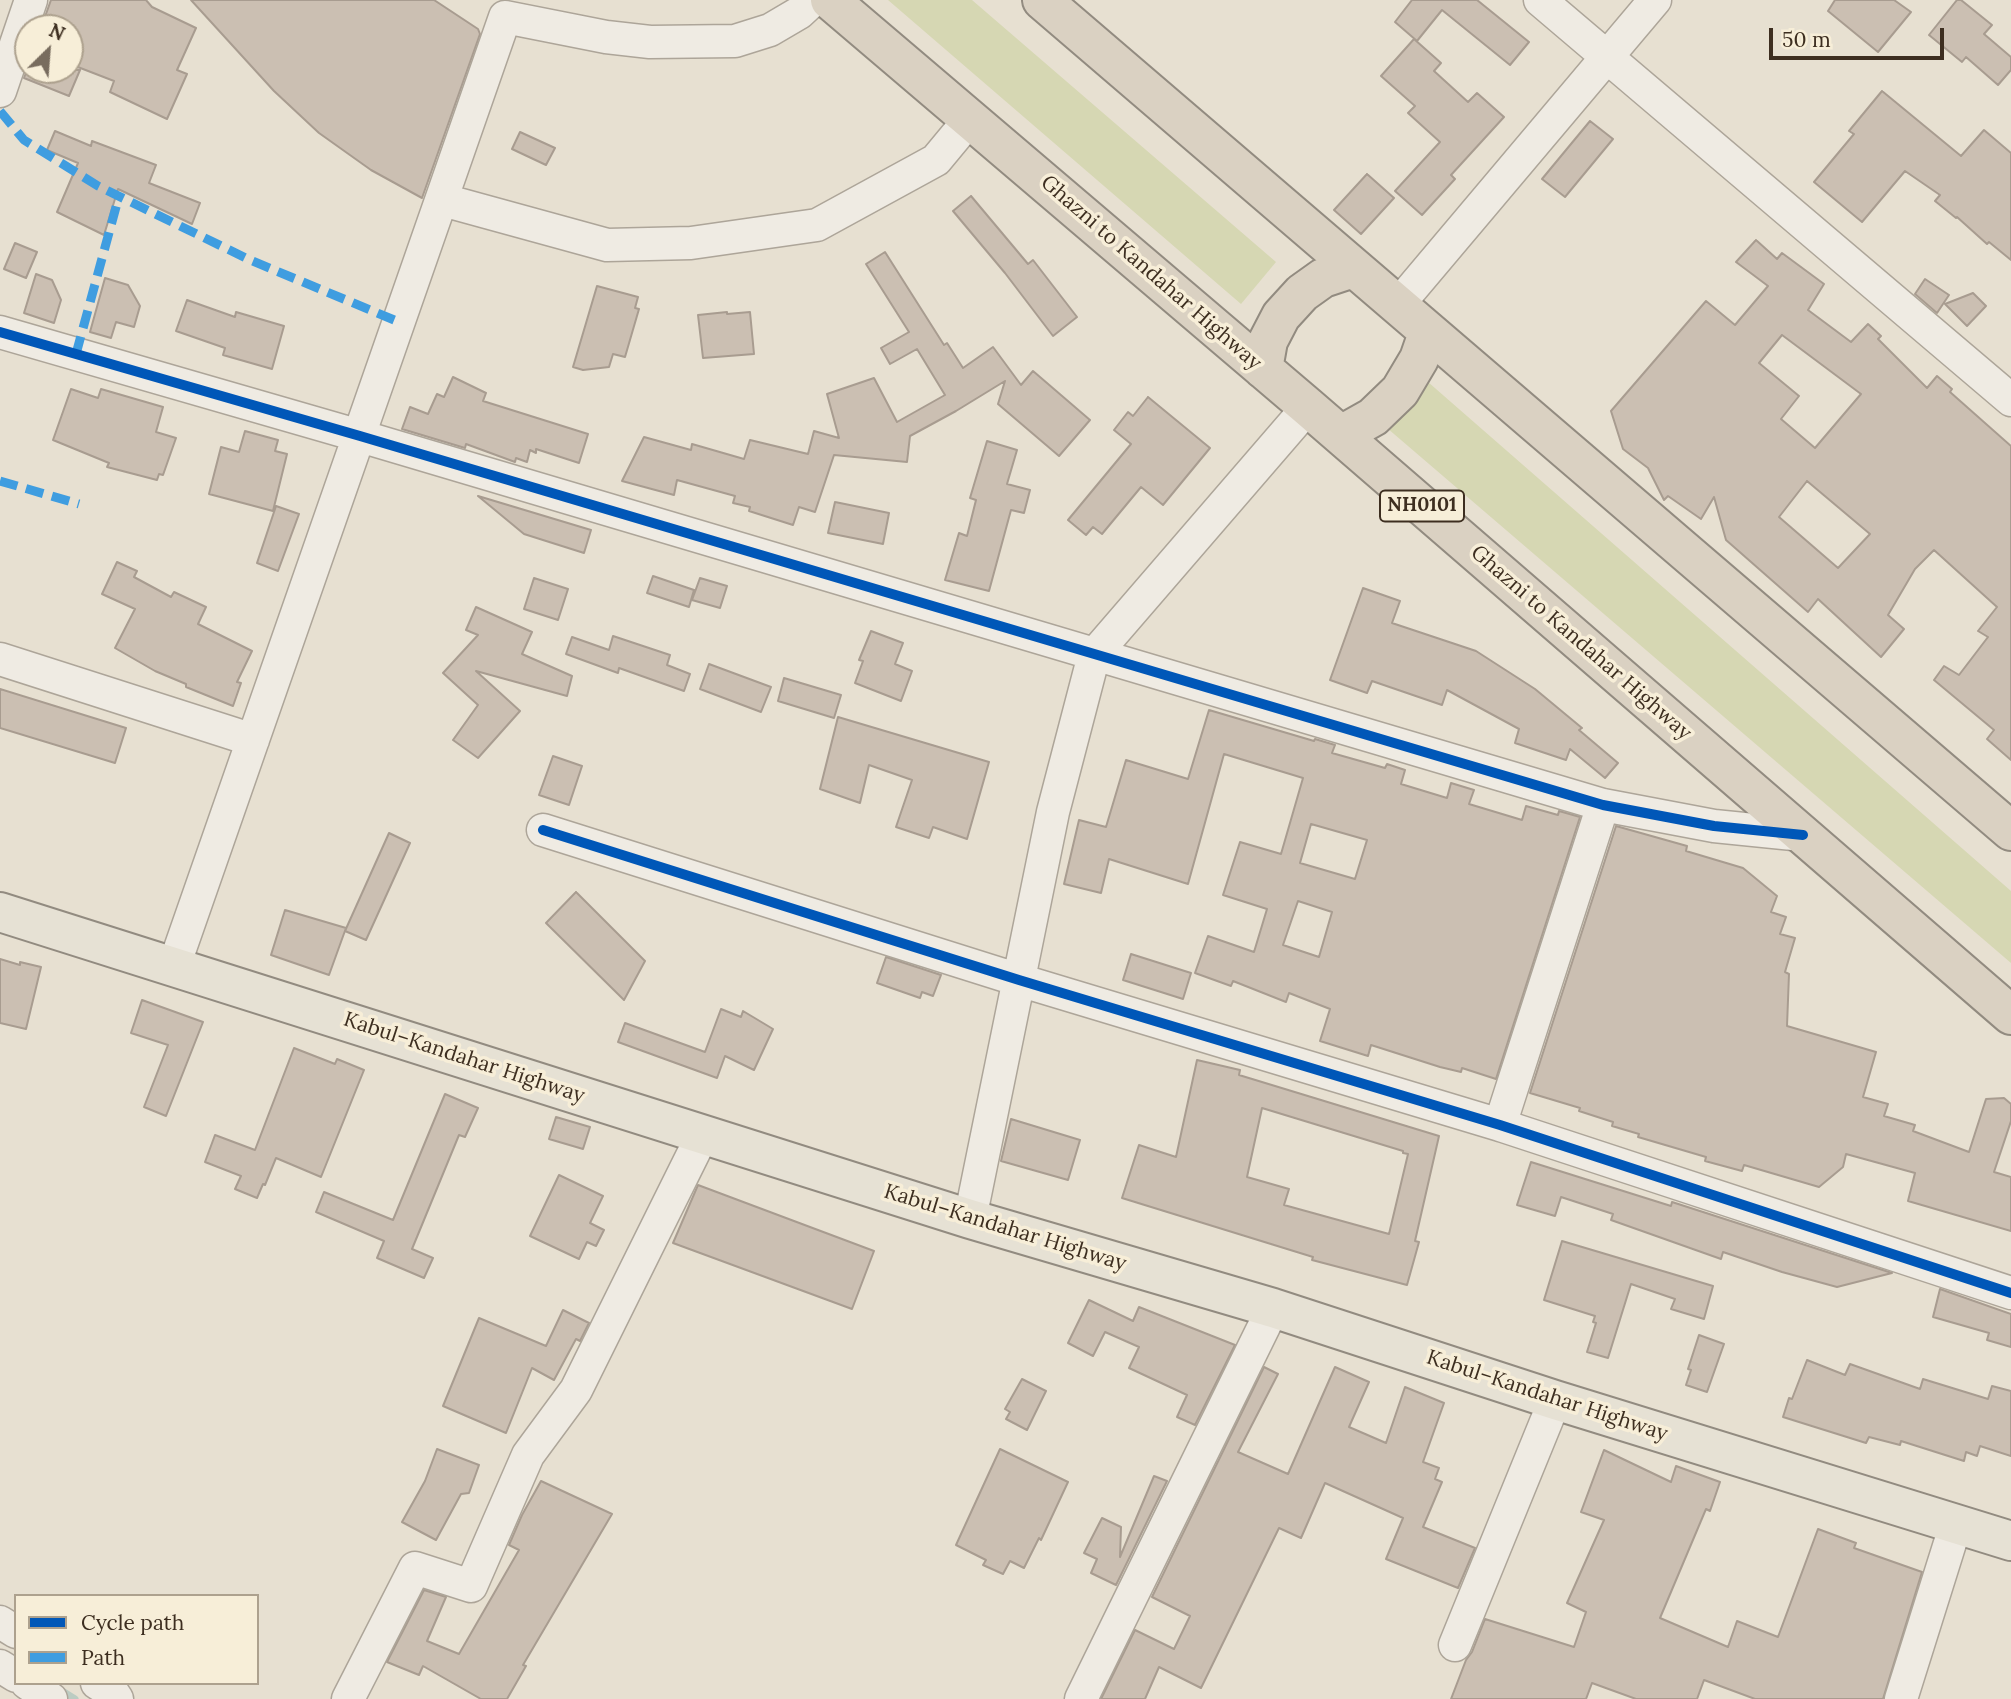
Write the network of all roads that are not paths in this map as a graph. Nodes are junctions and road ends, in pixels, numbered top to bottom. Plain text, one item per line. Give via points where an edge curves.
1 (31, 0) edge
2 (813, 0) edge
3 (830, 0) edge
4 (1041, 0) edge
5 (1540, 0) edge
6 (1655, 0) edge
7 (1607, 57) junction
8 (0, 91) edge
9 (970, 119) junction
10 (443, 200) junction
11 (1353, 268) junction
12 (1397, 306) junction
13 (0, 332) edge
14 (1428, 333) junction
15 (1263, 369) junction
16 (2011, 400) edge
17 (1308, 407) junction
18 (1341, 435) junction
19 (360, 436) junction
20 (1094, 656) junction
21 (0, 659) edge
22 (253, 740) junction
23 (1603, 805) junction
24 (542, 830) dead end
25 (2011, 831) edge
26 (1803, 835) junction
27 (0, 912) edge
28 (174, 966) junction
29 (1019, 980) junction
30 (2011, 1014) edge
31 (1500, 1125) junction
32 (703, 1134) junction
33 (970, 1219) junction
34 (2011, 1293) edge
35 (1273, 1308) junction
36 (1555, 1399) junction
37 (1956, 1524) junction
38 (2011, 1541) edge
39 (1455, 1645) dead end
40 (30, 1685) edge
41 (100, 1685) edge
42 (51, 1699) edge
43 (117, 1699) edge
44 (348, 1699) edge
45 (1081, 1699) edge
46 (1901, 1699) edge

1 - 8 street
2 - 10 street via 770,30 735,41 650,42 505,17
3 - 9 highway, Ghazni to Kandahar Highway / NH0101
4 - 11 highway
5 - 7 street
6 - 7 street
7 - 12 street
7 - 16 street
9 - 10 street via 936,160 817,225 691,243 607,245
9 - 15 highway, Ghazni to Kandahar Highway / NH0101
10 - 19 street
11 - 12 highway
11 - 15 highway via 1323,278 1281,316 1268,341
12 - 14 highway
13 - 19 street
14 - 18 highway via 1400,391 1373,417
14 - 25 highway
15 - 17 highway, Ghazni to Kandahar Highway / NH0101
17 - 18 highway, Ghazni to Kandahar Highway / NH0101
17 - 20 street
18 - 26 highway, Ghazni to Kandahar Highway / NH0101
19 - 20 street
19 - 22 street
20 - 23 street
20 - 29 street via 1053,812
21 - 22 street
22 - 28 street
23 - 26 street via 1714,826
23 - 31 street
24 - 29 street
26 - 30 highway, Ghazni to Kandahar Highway / NH0101
27 - 28 main road, Kabul–Kandahar Highway
28 - 32 main road, Kabul–Kandahar Highway
29 - 31 street
29 - 33 street
31 - 34 street
32 - 33 main road, Kabul–Kandahar Highway
32 - 44 street via 576,1390 528,1455 471,1586 415,1568
33 - 35 main road, Kabul–Kandahar Highway
35 - 36 main road, Kabul–Kandahar Highway
35 - 45 street
36 - 37 main road, Kabul–Kandahar Highway
36 - 39 street
37 - 38 main road, Kabul–Kandahar Highway
37 - 46 street
40 - 42 street
41 - 43 street

